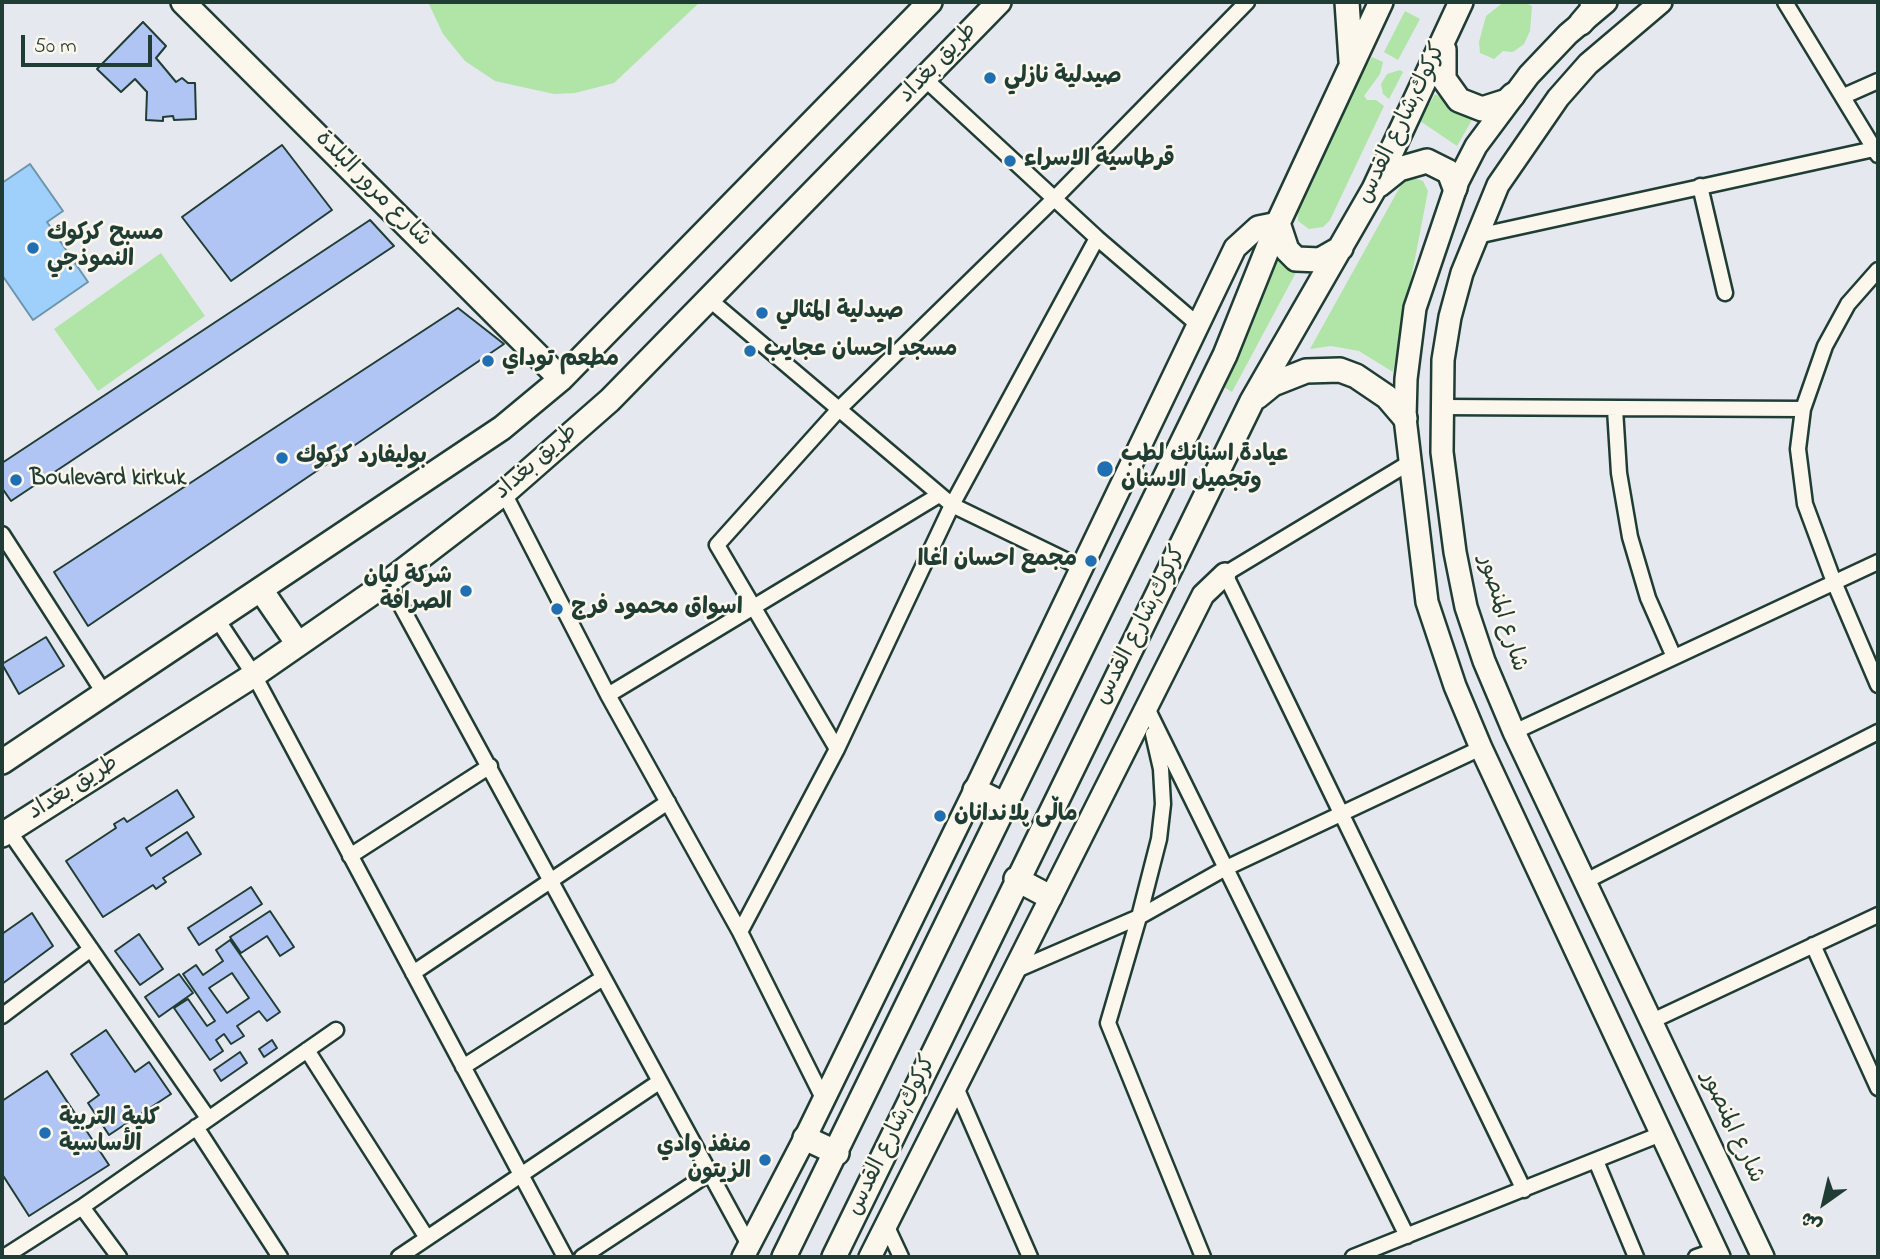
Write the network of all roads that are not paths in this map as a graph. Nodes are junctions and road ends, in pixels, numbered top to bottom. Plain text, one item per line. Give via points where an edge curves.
1 (183, 2) edge
2 (929, 2) edge
3 (999, 2) edge
4 (1247, 2) edge
5 (1347, 2) edge
6 (1381, 2) edge
7 (1461, 2) edge
8 (1592, 2) edge
9 (1606, 2) edge
10 (1661, 2) edge
11 (1785, 2) edge
12 (1581, 23) junction
13 (1444, 38) junction
14 (1351, 62) junction
15 (925, 79) junction
16 (1878, 80) edge
17 (1513, 95) junction
18 (1844, 96) junction
19 (1876, 152) edge
20 (1700, 186) junction
21 (1455, 188) junction
22 (1374, 189) junction
23 (1055, 198) junction
24 (1278, 223) junction
25 (1477, 236) junction
26 (1097, 238) junction
27 (1341, 247) junction
28 (1878, 270) edge
29 (1725, 293) dead end
30 (710, 300) junction
31 (1196, 323) junction
32 (561, 379) junction
33 (1252, 401) junction
34 (1441, 407) junction
35 (840, 408) junction
36 (1802, 409) junction
37 (1615, 410) junction
38 (1405, 418) junction
39 (1409, 463) junction
40 (503, 493) junction
41 (939, 495) junction
42 (952, 505) junction
43 (2, 534) edge
44 (1878, 562) edge
45 (1080, 567) junction
46 (1225, 574) junction
47 (388, 582) junction
48 (1834, 582) junction
49 (261, 590) junction
50 (754, 606) junction
51 (217, 619) junction
52 (299, 644) junction
53 (1674, 657) junction
54 (254, 675) junction
55 (1878, 685) edge
56 (104, 693) junction
57 (608, 695) junction
58 (1147, 708) junction
59 (1514, 732) junction
60 (1878, 732) edge
61 (1481, 748) junction
62 (837, 749) junction
63 (2, 762) edge
64 (490, 766) junction
65 (975, 790) junction
66 (668, 802) junction
67 (1006, 805) junction
68 (1342, 813) junction
69 (5, 833) edge
70 (350, 856) junction
71 (1224, 869) junction
72 (1016, 879) junction
73 (1586, 881) junction
74 (552, 882) junction
75 (1050, 897) junction
76 (1878, 915) edge
77 (1139, 917) junction
78 (740, 932) junction
79 (1813, 945) junction
80 (91, 949) junction
81 (1014, 971) junction
82 (1628, 971) junction
83 (413, 973) junction
84 (603, 978) junction
85 (1594, 989) junction
86 (2, 1016) edge
87 (1652, 1021) junction
88 (336, 1030) dead end
89 (307, 1049) junction
90 (463, 1067) junction
91 (659, 1082) junction
92 (955, 1085) junction
93 (1878, 1088) edge
94 (824, 1100) junction
95 (202, 1123) junction
96 (1661, 1134) junction
97 (805, 1138) junction
98 (837, 1153) junction
99 (1596, 1161) junction
100 (708, 1174) junction
101 (522, 1176) junction
102 (1524, 1190) junction
103 (82, 1207) junction
104 (887, 1227) junction
105 (1407, 1236) junction
106 (426, 1238) junction
107 (746, 1251) edge
108 (1710, 1255) edge
109 (4, 1257) edge
110 (119, 1257) edge
111 (280, 1257) edge
112 (399, 1257) edge
113 (565, 1257) edge
114 (582, 1257) edge
115 (783, 1257) edge
116 (834, 1257) edge
117 (870, 1257) edge
118 (901, 1257) edge
119 (1030, 1257) edge
120 (1203, 1257) edge
121 (1353, 1257) edge
122 (1636, 1257) edge
123 (1763, 1257) edge

1 - 32 main road, شارع مرور البلدة
2 - 32 main road
3 - 15 main road, طريق بغداد
4 - 23 street
5 - 14 main road
6 - 14 main road, كركوك,شارع القدس
7 - 13 main road, كركوك,شارع القدس
8 - 12 main road via 1593,9
9 - 12 street
10 - 25 street, شارع المنصور via 1588,64 1558,98 1498,185
11 - 18 street
12 - 17 street
13 - 17 main road via 1444,79 1459,100 1482,109
13 - 22 main road, كركوك,شارع القدس
14 - 24 main road, كركوك,شارع القدس
15 - 23 street
15 - 30 main road, طريق بغداد
16 - 18 street
17 - 21 street via 1476,146
18 - 19 street
19 - 20 street
20 - 25 street
20 - 29 street
21 - 22 main road via 1449,172 1427,161 1399,169
21 - 38 street via 1415,308
22 - 27 main road, كركوك,شارع القدس
23 - 26 street
23 - 35 street
24 - 27 main road via 1287,250 1296,259 1320,260
24 - 31 street via 1258,226 1241,239
24 - 67 main road, كركوك,شارع القدس via 1225,355
25 - 34 street, شارع المنصور via 1450,317
26 - 31 street
26 - 42 street
27 - 33 main road, كركوك,شارع القدس
28 - 36 street via 1840,317
30 - 35 street
30 - 40 main road, طريق بغداد via 610,400
31 - 45 street
32 - 49 main road via 445,470
33 - 38 main road via 1288,377 1340,370 1387,397
33 - 72 main road, كركوك,شارع القدس
34 - 37 street
34 - 59 street, شارع المنصور via 1446,499 1466,607
35 - 41 street
35 - 50 street via 717,545
36 - 37 street
36 - 48 street via 1798,449 1805,504
37 - 53 street via 1630,537 1648,598
38 - 39 street
39 - 46 street
39 - 61 street via 1427,602
40 - 47 main road, طريق بغداد
40 - 57 street
41 - 42 street
41 - 50 street
42 - 45 street
42 - 62 street
43 - 56 street
44 - 48 street
45 - 65 street
46 - 58 street via 1203,595
46 - 68 street
47 - 52 main road, طريق بغداد
47 - 64 street
48 - 53 street
48 - 55 street
49 - 51 main road
49 - 52 main road
50 - 57 street
50 - 62 street
51 - 54 street
51 - 56 main road
52 - 54 main road, طريق بغداد
53 - 59 street
54 - 69 main road, طريق بغداد
54 - 70 street
56 - 63 main road
57 - 66 street
58 - 71 street
58 - 75 street
58 - 77 street via 1161,769 1163,804
59 - 73 street, شارع المنصور
60 - 73 street
61 - 68 street
61 - 85 street
62 - 78 street
64 - 70 street
64 - 74 street
65 - 67 main road
65 - 94 street
66 - 74 street
66 - 78 street
67 - 98 main road, كركوك,شارع القدس
68 - 71 street
68 - 102 street
69 - 80 street
70 - 83 street
71 - 77 street
71 - 105 street
72 - 75 main road
72 - 116 main road, كركوك,شارع القدس
73 - 82 street, شارع المنصور
74 - 83 street
74 - 84 street
75 - 81 street
76 - 79 street
77 - 81 street
77 - 120 street via 1108,1023
78 - 94 street
79 - 87 street
79 - 93 street
80 - 86 street
80 - 95 street
81 - 92 street
82 - 85 street
82 - 87 street, شارع المنصور
83 - 90 street
84 - 90 street
84 - 91 street
85 - 96 street
87 - 123 street, شارع المنصور
88 - 89 street
89 - 95 street
89 - 106 street
90 - 101 street
91 - 100 street
91 - 101 street
92 - 104 street
92 - 119 street
94 - 97 street
95 - 103 street
95 - 111 street
96 - 99 street
96 - 108 street
97 - 98 main road
97 - 107 street
98 - 115 main road, كركوك,شارع القدس
99 - 102 street
99 - 122 street
100 - 107 street
100 - 114 street
101 - 106 street
101 - 113 street
102 - 105 street
103 - 109 street
103 - 110 street
104 - 117 street
104 - 118 street
105 - 121 street
106 - 112 street

